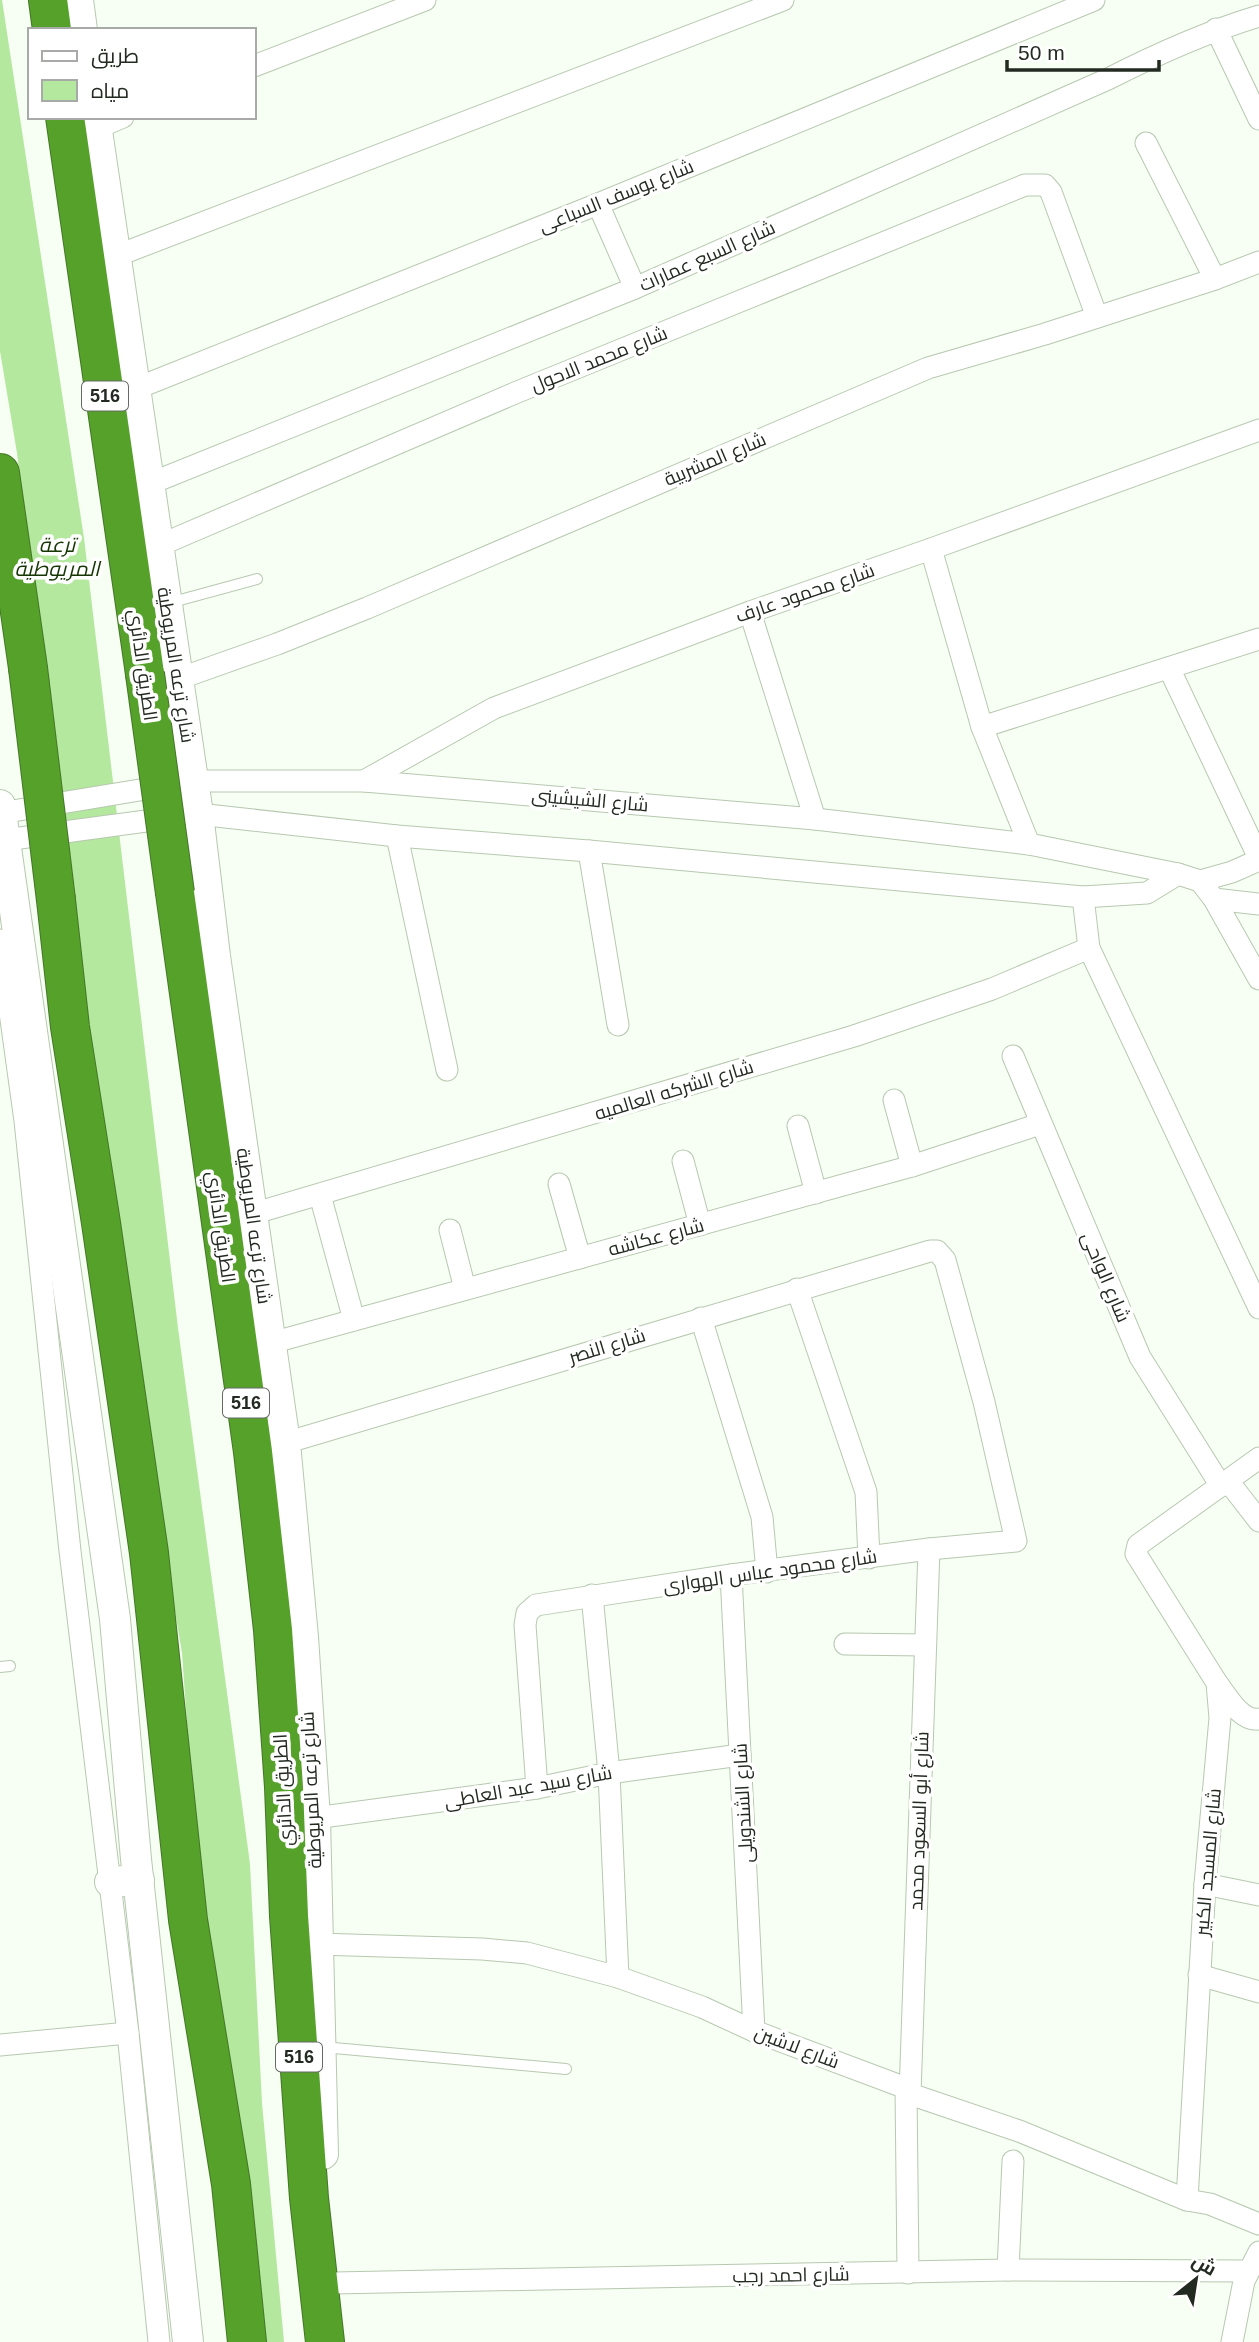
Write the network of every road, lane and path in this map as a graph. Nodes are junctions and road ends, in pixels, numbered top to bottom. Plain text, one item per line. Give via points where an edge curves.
1 (48, 0) edge
2 (78, 0) edge
3 (425, 0) edge
4 (783, 0) edge
5 (1094, 0) edge
6 (1259, 16) edge
7 (52, 28) edge
8 (82, 28) edge
9 (1216, 29) junction
10 (256, 65) edge
11 (1259, 119) edge
12 (95, 120) edge
13 (1146, 143) dead end
14 (598, 204) junction
15 (116, 256) junction
16 (1259, 262) edge
17 (1215, 279) junction
18 (635, 288) junction
19 (1097, 317) junction
20 (135, 389) junction
21 (1259, 430) edge
22 (0, 473) edge
23 (149, 484) junction
24 (158, 546) junction
25 (931, 549) junction
26 (257, 579) dead end
27 (167, 603) junction
28 (750, 612) junction
29 (1259, 639) edge
30 (1169, 668) junction
31 (178, 679) junction
32 (982, 727) junction
33 (239, 781) junction
34 (364, 781) junction
35 (186, 783) junction
36 (189, 815) junction
37 (815, 818) junction
38 (242, 819) junction
39 (8, 822) edge
40 (397, 836) junction
41 (1028, 844) junction
42 (589, 851) junction
43 (1259, 859) edge
44 (1178, 874) junction
45 (1200, 881) junction
46 (1083, 897) junction
47 (1214, 899) junction
48 (1259, 904) edge
49 (0, 940) edge
50 (1089, 948) junction
51 (1259, 979) edge
52 (6, 1021) edge
53 (618, 1025) dead end
54 (1013, 1056) dead end
55 (447, 1070) dead end
56 (894, 1100) dead end
57 (1040, 1124) junction
58 (798, 1126) dead end
59 (683, 1161) dead end
60 (912, 1166) junction
61 (559, 1184) dead end
62 (816, 1193) junction
63 (320, 1195) junction
64 (253, 1214) junction
65 (701, 1225) junction
66 (450, 1230) dead end
67 (580, 1258) junction
68 (466, 1289) junction
69 (797, 1289) junction
70 (1259, 1308) edge
71 (701, 1318) junction
72 (354, 1320) junction
73 (271, 1343) junction
74 (285, 1443) junction
75 (1259, 1458) edge
76 (1225, 1483) junction
77 (1259, 1521) edge
78 (1016, 1541) joint
79 (929, 1549) junction
80 (869, 1558) junction
81 (768, 1572) junction
82 (731, 1575) junction
83 (593, 1595) junction
84 (845, 1644) dead end
85 (925, 1645) junction
86 (1217, 1683) junction
87 (1259, 1719) edge
88 (740, 1755) junction
89 (609, 1773) junction
90 (537, 1788) junction
91 (315, 1818) junction
92 (124, 1881) junction
93 (1205, 1884) junction
94 (1259, 1895) edge
95 (317, 1944) junction
96 (1199, 1975) junction
97 (618, 1977) junction
98 (1259, 1992) edge
99 (754, 2031) junction
100 (128, 2033) junction
101 (0, 2045) edge
102 (320, 2046) junction
103 (566, 2069) dead end
104 (907, 2091) junction
105 (1013, 2161) dead end
106 (1187, 2200) junction
107 (1259, 2224) edge
108 (1255, 2261) edge
109 (1008, 2270) junction
110 (908, 2273) junction
111 (334, 2283) junction
112 (159, 2342) edge
113 (188, 2342) edge
114 (247, 2342) edge
115 (326, 2342) edge
116 (341, 2342) edge
117 (1232, 2342) edge

1 - 7 highway
2 - 8 main road
3 - 10 street
4 - 15 street
5 - 14 street, شارع يوسف السباعى
6 - 9 street, شارع السبع عمارات
9 - 11 street
9 - 18 street, شارع السبع عمارات
12 - 15 main road, شارع ترعه المريوطية
12 - 115 highway, الطريق الدائري / 516, bridge via 273,1630 309,2198
13 - 17 street
14 - 18 street
14 - 20 street, شارع يوسف السباعى
15 - 20 main road, شارع ترعه المريوطية
16 - 17 street, شارع المشربية
17 - 19 street, شارع المشربية
18 - 23 street, شارع السبع عمارات
19 - 24 street, شارع محمد الاحول via 1055,199 1045,185 1025,185 515,393
19 - 31 street, شارع المشربية via 928,368 367,608
20 - 23 main road, شارع ترعه المريوطية
21 - 25 street, شارع محمود عارف
22 - 114 highway, bridge via 70,1027 149,1553 188,1920 231,2184
23 - 24 main road, شارع ترعه المريوطية
24 - 27 main road, شارع ترعه المريوطية
25 - 28 street, شارع محمود عارف
25 - 32 street
26 - 27 lane
27 - 31 main road, شارع ترعه المريوطية
28 - 34 street, شارع محمود عارف via 494,708
28 - 37 street
29 - 30 street
30 - 32 street
30 - 43 street
31 - 35 main road, شارع ترعه المريوطية
32 - 41 street
33 - 34 street, شارع الشيشينى
33 - 35 street, شارع الشيشينى
33 - 38 street
34 - 37 street, شارع الشيشينى
35 - 36 main road, شارع ترعه المريوطية
35 - 39 street, شارع الشيشينى, bridge
36 - 38 street
36 - 39 street, bridge
36 - 64 main road, شارع ترعه المريوطية
37 - 41 street, شارع الشيشينى
38 - 40 street
39 - 92 main road via 115,1619
40 - 42 street
40 - 55 street
41 - 44 street, شارع الشيشينى
42 - 46 street
42 - 53 street
43 - 45 street
44 - 45 street, شارع الشيشينى
44 - 46 street via 1147,893
45 - 47 street
46 - 50 street
47 - 48 street
47 - 51 street
49 - 52 street
50 - 63 street, شارع الشركه العالميه via 992,989 854,1036
50 - 70 street
52 - 92 street via 26,1135 70,1551
54 - 57 street, شارع الواحى
56 - 60 street
57 - 60 street, شارع عكاشه
57 - 76 street, شارع الواحى via 1147,1371
58 - 62 street
59 - 65 street
60 - 62 street, شارع عكاشه
61 - 67 street
62 - 65 street, شارع عكاشه
63 - 64 street, شارع الشركه العالميه
63 - 72 street
64 - 73 main road, شارع ترعه المريوطية
65 - 67 street, شارع عكاشه
66 - 68 street
67 - 68 street, شارع عكاشه
68 - 72 street, شارع عكاشه
69 - 71 street, شارع النصر
69 - 78 street, شارع النصر via 930,1251 942,1255 984,1402
69 - 80 street via 866,1492
71 - 74 street, شارع النصر
71 - 81 street via 764,1525
72 - 73 street, شارع عكاشه
73 - 74 main road, شارع ترعه المريوطية
74 - 91 main road, شارع ترعه المريوطية
75 - 76 street
76 - 77 street, شارع الواحى
76 - 86 street, شارع المسجد الكبير via 1136,1549
78 - 79 street, شارع محمود عباس الهوارى
79 - 80 street, شارع محمود عباس الهوارى
79 - 85 street, شارع أبو السعود محمد
80 - 81 street, شارع محمود عباس الهوارى
81 - 82 street, شارع محمود عباس الهوارى
82 - 83 street, شارع محمود عباس الهوارى
82 - 88 street, شارع الشندويلى
83 - 89 street
83 - 90 street, شارع محمود عباس الهوارى via 536,1605 527,1613 524,1625
84 - 85 street
85 - 104 street, شارع أبو السعود محمد
86 - 87 street via 1243,1715
86 - 93 street, شارع المسجد الكبير via 1220,1718
88 - 89 street, شارع سيد عبد العاطى
88 - 99 street, شارع الشندويلى
89 - 90 street, شارع سيد عبد العاطى
89 - 97 street
90 - 91 street, شارع سيد عبد العاطى
91 - 95 main road, شارع ترعه المريوطية
92 - 100 street
92 - 113 main road
93 - 94 street
93 - 96 street, شارع المسجد الكبير
95 - 97 street, شارع لاشين via 482,1948 527,1953
95 - 102 main road, شارع ترعه المريوطية
96 - 98 street
96 - 106 street, شارع المسجد الكبير
97 - 99 street, شارع لاشين
99 - 104 street, شارع لاشين
100 - 101 street
100 - 112 street
102 - 103 lane
102 - 111 main road, شارع ترعه المريوطية via 324,2189
104 - 106 street, شارع لاشين
104 - 110 street, شارع أبو السعود محمد
105 - 109 street
106 - 107 street, شارع لاشين
108 - 109 street, شارع احمد رجب
108 - 117 street
109 - 110 street, شارع احمد رجب
110 - 111 street, شارع احمد رجب
111 - 116 main road, شارع ترعه المريوطية

